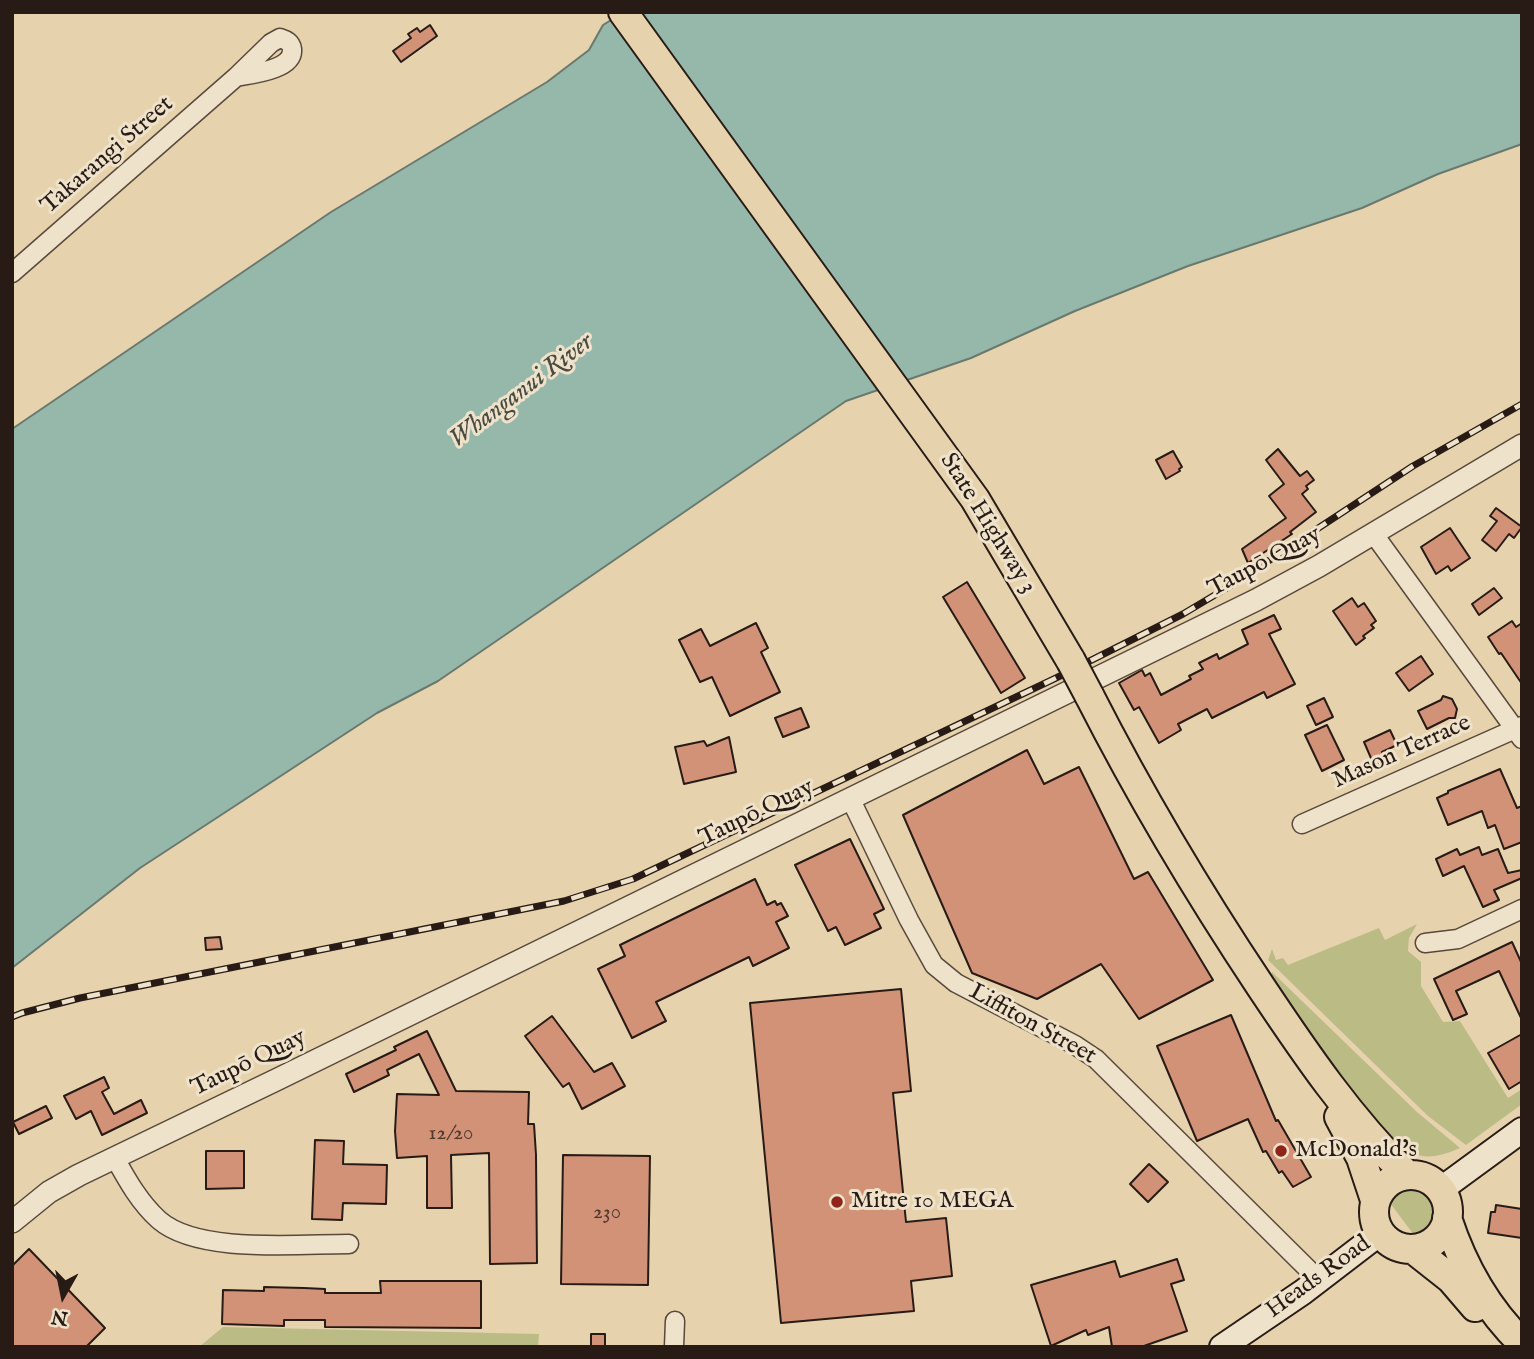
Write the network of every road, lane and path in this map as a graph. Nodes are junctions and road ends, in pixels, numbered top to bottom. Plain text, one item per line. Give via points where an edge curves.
1 (623, 12) edge
2 (236, 77) dead end
3 (12, 273) edge
4 (1522, 444) edge
5 (1373, 533) junction
6 (1519, 732) edge
7 (850, 798) junction
8 (1302, 824) dead end
9 (1522, 909) edge
10 (1425, 943) dead end
11 (1310, 1062) junction
12 (1522, 1130) edge
13 (115, 1158) junction
14 (1407, 1175) junction
15 (1440, 1190) junction
16 (1375, 1200) junction
17 (1447, 1218) junction
18 (12, 1222) edge
19 (1380, 1233) junction
20 (349, 1244) dead end
21 (1413, 1249) junction
22 (1319, 1280) junction
23 (674, 1321) dead end
24 (1522, 1343) edge
25 (674, 1347) edge
26 (1223, 1347) edge
27 (1513, 1347) edge

1 - 11 highway, State Highway 3, bridge via 975,499 1071,662 1165,838
2 - 3 street, Takarangi Street
4 - 5 street, Taupō Quay
5 - 6 street
5 - 7 street, Taupō Quay via 1256,600
6 - 8 street, Mason Terrace
7 - 13 street, Taupō Quay
7 - 22 street, Liffiton Street via 934,965 966,988 1096,1059
9 - 10 street via 1458,939
11 - 14 highway, State Highway 3
11 - 16 highway, State Highway 3 via 1361,1158
12 - 15 main road
13 - 18 street, Taupō Quay via 49,1192
13 - 20 street via 152,1213 184,1235 215,1243
14 - 15 highway via 1429,1180
14 - 16 highway via 1387,1183
15 - 17 highway via 1447,1203
16 - 19 highway
17 - 21 highway via 1436,1239
17 - 24 highway via 1471,1275
19 - 21 highway via 1398,1247
19 - 22 main road, Heads Road
21 - 27 highway via 1451,1279
22 - 26 main road, Heads Road
23 - 25 street

